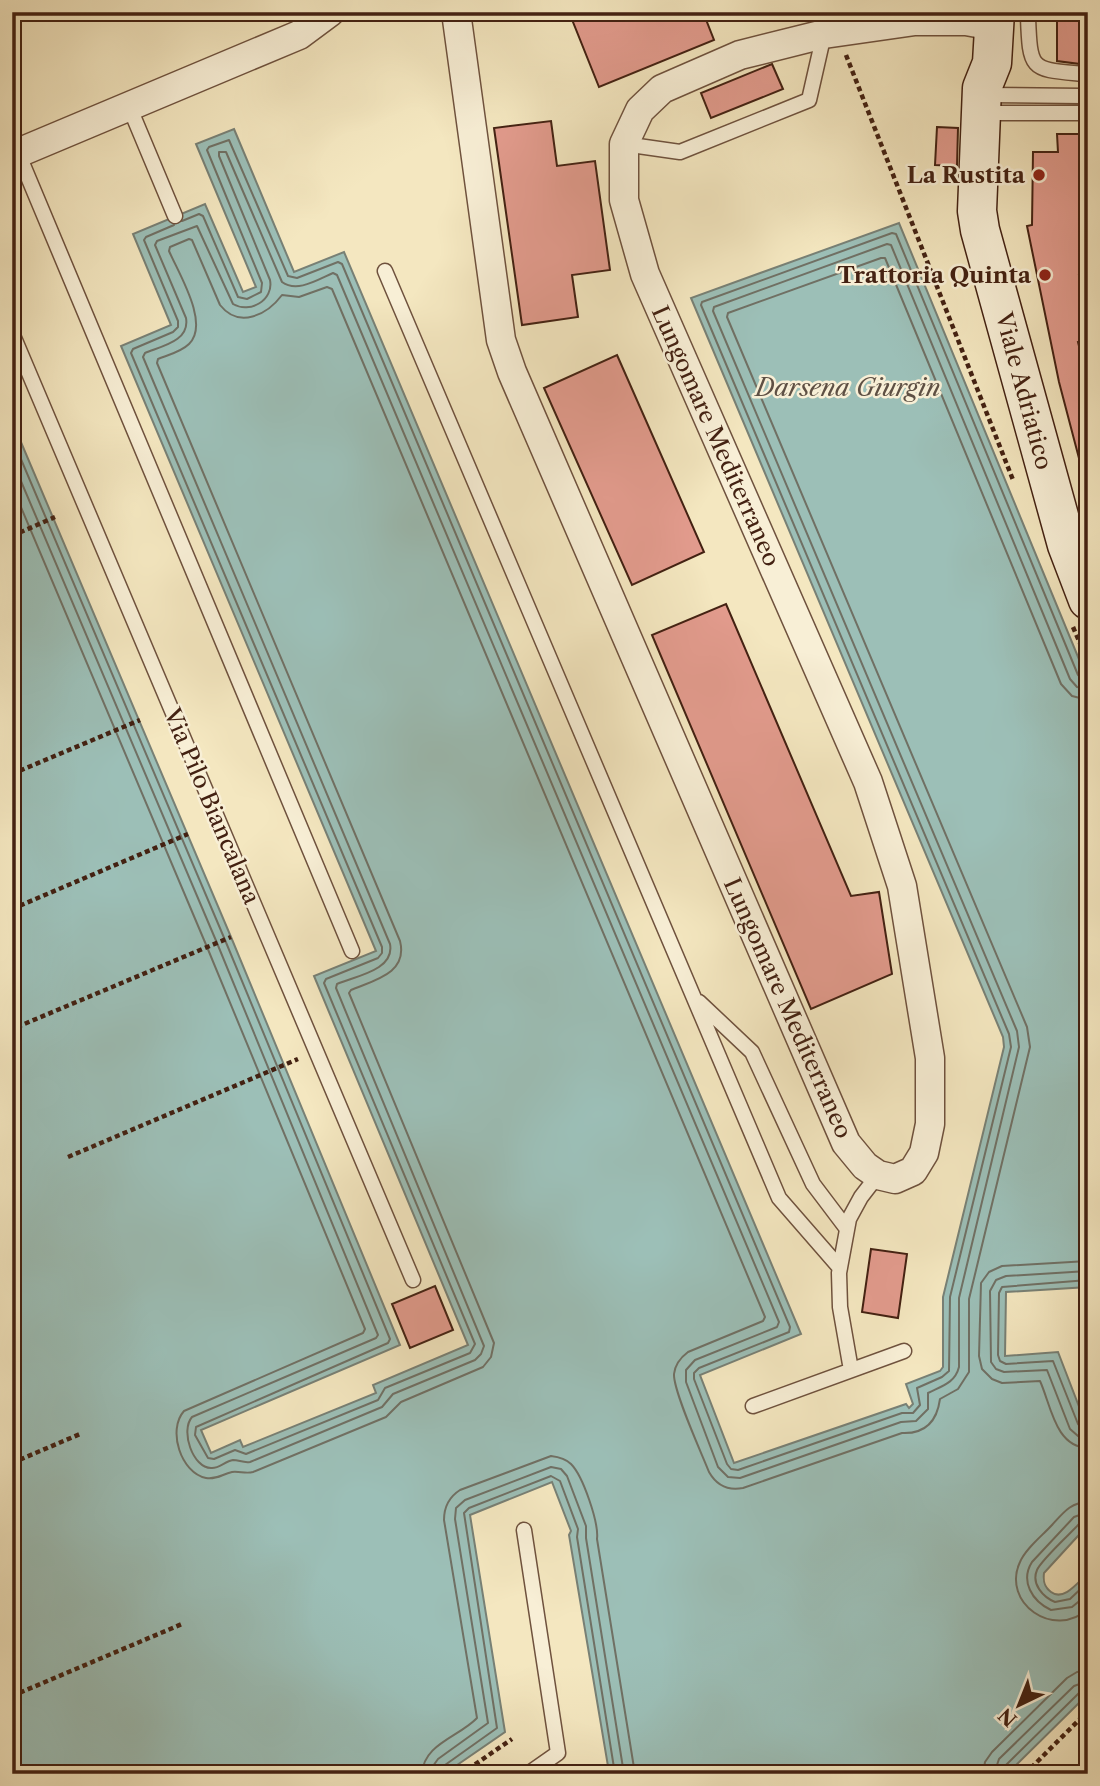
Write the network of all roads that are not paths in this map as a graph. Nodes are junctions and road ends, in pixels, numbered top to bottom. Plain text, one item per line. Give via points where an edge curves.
1 (330, 12) edge
2 (456, 12) edge
3 (1030, 12) edge
4 (995, 19) edge
5 (830, 34) junction
6 (1088, 77) edge
7 (985, 90) junction
8 (1088, 101) edge
9 (129, 106) junction
10 (1088, 108) edge
11 (624, 144) junction
12 (15, 151) edge
13 (175, 216) dead end
14 (384, 271) dead end
15 (12, 333) edge
16 (1080, 613) edge
17 (352, 951) dead end
18 (694, 998) junction
19 (877, 1175) junction
20 (848, 1229) junction
21 (840, 1268) junction
22 (413, 1280) dead end
23 (904, 1351) dead end
24 (851, 1370) junction
25 (753, 1406) dead end
26 (524, 1530) dead end
27 (528, 1774) edge

1 - 9 street via 299,35
2 - 19 street, Lungomare Mediterraneo via 501,340 512,372 846,1143
3 - 6 lane via 1029,54 1035,65
4 - 5 street, Lungomare Mediterraneo via 915,21
4 - 7 street, Viale Adriatico
5 - 11 street, Lungomare Mediterraneo via 740,55 662,89 640,110
5 - 11 lane via 809,100 680,152
7 - 8 lane via 1082,96
7 - 10 lane via 1081,113
7 - 16 street, Viale Adriatico via 977,211 980,230 1067,545
9 - 12 street
9 - 13 lane
11 - 19 street, Lungomare Mediterraneo via 624,200 645,274 868,782 902,886 930,1058 930,1124 924,1153 912,1171 895,1179
12 - 17 lane
14 - 18 lane
15 - 22 lane, Via Pilo Biancalana
18 - 20 lane via 752,1052 813,1184
18 - 21 lane via 779,1198
19 - 20 lane via 849,1219
20 - 21 lane
21 - 24 lane via 840,1307
23 - 24 lane
24 - 25 lane
26 - 27 lane via 558,1753

